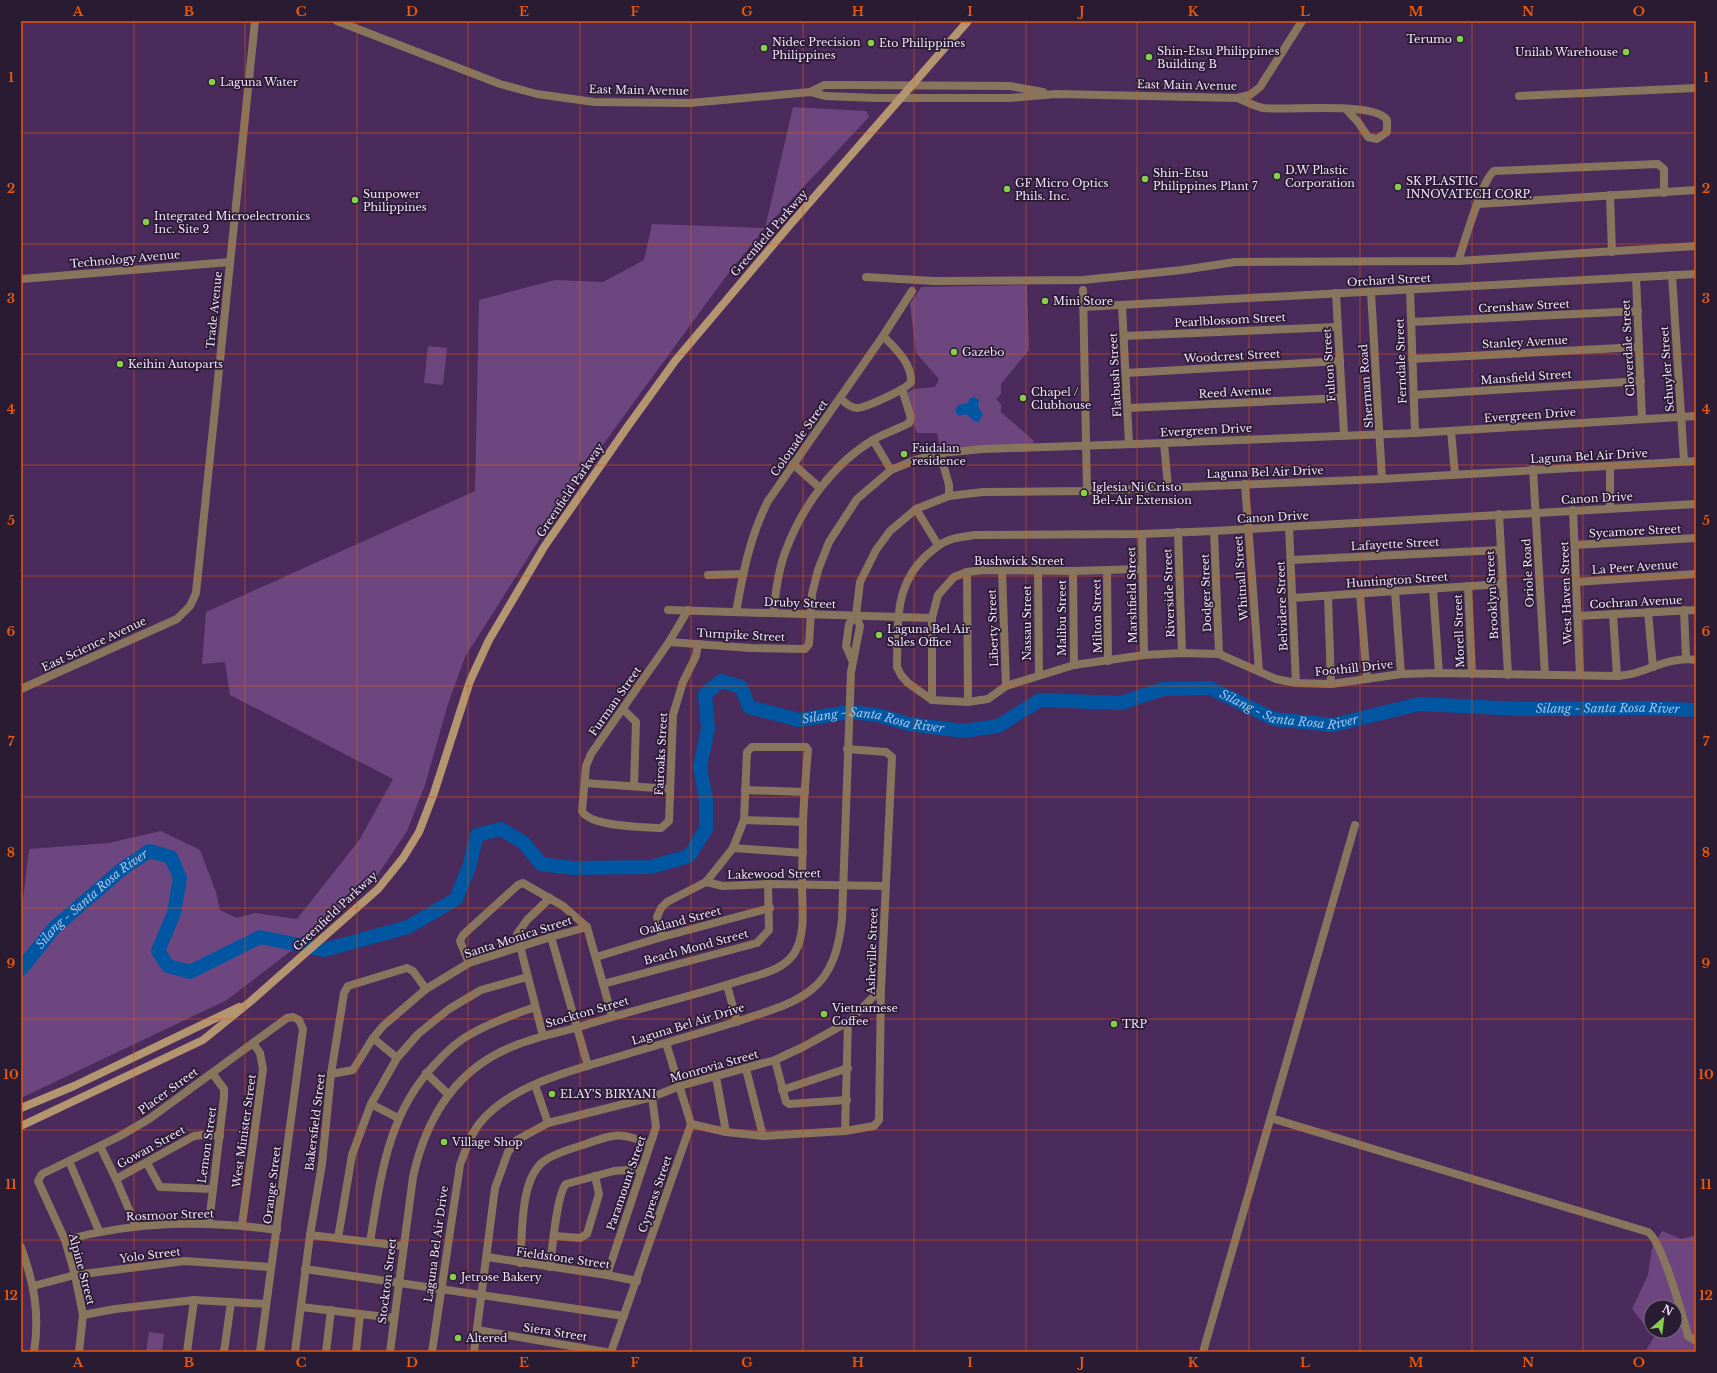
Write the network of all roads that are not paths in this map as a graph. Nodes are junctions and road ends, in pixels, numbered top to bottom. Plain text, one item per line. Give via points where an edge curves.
1 (255, 21) edge
2 (337, 21) edge
3 (968, 21) edge
4 (1302, 21) edge
5 (912, 86) junction
6 (1696, 88) edge
7 (810, 92) junction
8 (1056, 94) junction
9 (1519, 96) dead end
10 (902, 98) junction
11 (1237, 98) junction
12 (1346, 109) junction
13 (1696, 190) edge
14 (1664, 193) junction
15 (1610, 195) junction
16 (1478, 204) junction
17 (1696, 246) edge
18 (1612, 252) junction
19 (1458, 261) junction
20 (230, 262) junction
21 (1696, 274) edge
22 (1672, 275) junction
23 (866, 277) dead end
24 (1636, 277) junction
25 (21, 279) edge
26 (1083, 290) dead end
27 (1410, 290) junction
28 (912, 291) dead end
29 (1371, 292) junction
30 (1336, 294) junction
31 (1122, 305) junction
32 (1083, 307) junction
33 (1638, 311) junction
34 (1411, 322) junction
35 (1337, 326) junction
36 (883, 336) junction
37 (1124, 336) junction
38 (1639, 347) junction
39 (1412, 359) junction
40 (1340, 361) junction
41 (1126, 373) junction
42 (1641, 381) junction
43 (902, 389) junction
44 (1414, 395) junction
45 (840, 398) junction
46 (1342, 398) junction
47 (1128, 408) junction
48 (1681, 416) junction
49 (1696, 416) edge
50 (1642, 419) junction
51 (1451, 430) junction
52 (1415, 433) junction
53 (1344, 434) junction
54 (1380, 434) junction
55 (873, 440) junction
56 (1164, 443) junction
57 (1130, 444) junction
58 (1085, 446) junction
59 (940, 453) junction
60 (1684, 461) junction
61 (1696, 461) edge
62 (793, 464) junction
63 (1610, 466) junction
64 (1533, 469) junction
65 (891, 470) junction
66 (1455, 474) junction
67 (1382, 478) junction
68 (1245, 484) junction
69 (1168, 487) junction
70 (820, 488) junction
71 (1087, 491) junction
72 (949, 496) junction
73 (1696, 504) edge
74 (1610, 508) junction
75 (916, 510) junction
76 (1573, 510) junction
77 (1536, 512) junction
78 (1499, 514) junction
79 (1289, 527) junction
80 (1248, 529) junction
81 (1214, 531) junction
82 (1178, 532) junction
83 (1142, 534) junction
84 (1696, 538) edge
85 (938, 545) junction
86 (1575, 545) junction
87 (1501, 550) junction
88 (1291, 560) junction
89 (1142, 569) junction
90 (1002, 570) junction
91 (1038, 570) junction
92 (1107, 570) junction
93 (1073, 571) junction
94 (967, 572) junction
95 (742, 574) junction
96 (1696, 574) edge
97 (708, 575) dead end
98 (1576, 582) junction
99 (1502, 584) junction
100 (1468, 586) junction
101 (1433, 589) junction
102 (1395, 591) junction
103 (1360, 594) junction
104 (1328, 596) junction
105 (1292, 598) junction
106 (668, 610) dead end
107 (688, 610) junction
108 (1684, 610) junction
109 (1696, 610) edge
110 (736, 612) junction
111 (1648, 612) junction
112 (773, 613) junction
113 (811, 614) junction
114 (1613, 614) junction
115 (856, 615) junction
116 (1577, 616) junction
117 (898, 617) junction
118 (932, 618) junction
119 (177, 619) joint
120 (669, 642) junction
121 (698, 644) junction
122 (809, 644) joint
123 (1182, 653) junction
124 (1219, 654) junction
125 (1144, 655) junction
126 (1686, 658) junction
127 (852, 660) junction
128 (1696, 660) edge
129 (1108, 661) junction
130 (1074, 665) junction
131 (1653, 667) junction
132 (1259, 671) junction
133 (1439, 673) junction
134 (1038, 674) junction
135 (1402, 674) junction
136 (1472, 674) junction
137 (1508, 675) junction
138 (1545, 675) junction
139 (1580, 676) junction
140 (1617, 676) junction
141 (1367, 679) junction
142 (1296, 683) junction
143 (1331, 684) junction
144 (1006, 686) junction
145 (21, 689) edge
146 (932, 700) junction
147 (968, 702) junction
148 (623, 709) junction
149 (847, 749) junction
150 (585, 783) junction
151 (634, 786) junction
152 (670, 789) junction
153 (745, 790) junction
154 (805, 792) junction
155 (744, 820) junction
156 (669, 821) joint
157 (803, 822) junction
158 (1355, 826) dead end
159 (733, 848) junction
160 (803, 853) junction
161 (706, 882) junction
162 (768, 884) junction
163 (802, 884) junction
164 (842, 885) junction
165 (885, 886) junction
166 (550, 898) junction
167 (770, 908) junction
168 (587, 927) junction
169 (551, 937) junction
170 (662, 937) junction
171 (519, 947) junction
172 (596, 957) junction
173 (469, 964) junction
174 (527, 977) junction
175 (603, 984) junction
176 (727, 985) junction
177 (426, 989) junction
178 (881, 989) junction
179 (251, 1001) junction
180 (535, 1007) junction
181 (612, 1016) junction
182 (300, 1020) joint
183 (737, 1022) junction
184 (848, 1022) junction
185 (577, 1027) junction
186 (543, 1036) junction
187 (373, 1038) junction
188 (253, 1043) junction
189 (666, 1043) junction
190 (396, 1058) junction
191 (775, 1060) junction
192 (588, 1066) junction
193 (848, 1068) junction
194 (746, 1069) junction
195 (212, 1073) junction
196 (426, 1073) junction
197 (332, 1074) junction
198 (716, 1077) junction
199 (535, 1085) junction
200 (680, 1086) junction
201 (782, 1090) junction
202 (448, 1094) junction
203 (652, 1097) junction
204 (847, 1100) junction
205 (371, 1104) junction
206 (21, 1108) edge
207 (398, 1118) junction
208 (1271, 1118) junction
209 (548, 1124) junction
210 (691, 1124) junction
211 (21, 1126) edge
212 (845, 1130) junction
213 (726, 1132) junction
214 (220, 1136) junction
215 (763, 1136) junction
216 (650, 1144) junction
217 (100, 1146) junction
218 (69, 1161) junction
219 (147, 1163) junction
220 (641, 1170) junction
221 (42, 1174) joint
222 (595, 1176) junction
223 (116, 1179) junction
224 (213, 1189) junction
225 (209, 1223) junction
226 (242, 1225) junction
227 (136, 1226) junction
228 (277, 1230) junction
229 (99, 1231) junction
230 (310, 1235) junction
231 (555, 1236) junction
232 (338, 1238) junction
233 (65, 1240) junction
234 (370, 1242) junction
235 (403, 1246) junction
236 (21, 1247) edge
237 (486, 1257) junction
238 (520, 1263) junction
239 (270, 1267) junction
240 (550, 1267) junction
241 (305, 1268) junction
242 (75, 1275) junction
243 (607, 1275) junction
244 (637, 1281) junction
245 (398, 1282) junction
246 (33, 1286) junction
247 (441, 1288) junction
248 (482, 1295) junction
249 (194, 1300) junction
250 (231, 1302) junction
251 (266, 1304) junction
252 (301, 1307) junction
253 (331, 1310) junction
254 (360, 1314) junction
255 (83, 1315) junction
256 (624, 1316) junction
257 (394, 1318) junction
258 (477, 1330) junction
259 (1696, 1341) edge
260 (34, 1352) edge
261 (79, 1352) edge
262 (187, 1352) edge
263 (224, 1352) edge
264 (260, 1352) edge
265 (295, 1352) edge
266 (326, 1352) edge
267 (356, 1352) edge
268 (390, 1352) edge
269 (432, 1352) edge
270 (474, 1352) edge
271 (606, 1352) edge
272 (611, 1352) edge
273 (1203, 1352) edge

1 - 20 street, Trade Avenue
2 - 7 street, East Main Avenue via 500,84 537,94 594,102 690,103
3 - 5 main road, Greenfield Parkway
4 - 11 street, East Main Avenue via 1260,87 1250,95
5 - 7 street, East Main Avenue via 824,85
5 - 8 street, East Main Avenue via 1010,86
5 - 10 main road, Greenfield Parkway
6 - 9 street
7 - 10 street, East Main Avenue via 824,96
8 - 10 street, East Main Avenue via 1010,98
8 - 11 street, East Main Avenue
10 - 179 main road, Greenfield Parkway via 675,361 549,541 489,640 470,681 434,793 419,832 403,858 378,889
11 - 12 street via 1262,108
12 - 12 street via 1368,138 1377,139 1387,132 1389,124 1382,114
13 - 14 street
14 - 15 street
14 - 16 street via 1664,170 1658,164 1502,171 1494,172 1490,176
15 - 16 street
15 - 18 street
16 - 19 street
17 - 18 street
18 - 19 street
19 - 23 street via 1235,262 1083,280 934,281
20 - 25 street, Technology Avenue
20 - 119 street, Trade Avenue via 196,593 190,606
21 - 22 street, Orchard Street
22 - 24 street, Orchard Street
22 - 48 street, Schuyler Street
24 - 27 street, Orchard Street
24 - 33 street, Cloverdale Street
26 - 32 street
27 - 29 street, Orchard Street
27 - 34 street, Ferndale Street
28 - 36 street, Colonade Street
29 - 30 street, Orchard Street
29 - 54 street, Sherman Road
30 - 31 street, Orchard Street
30 - 35 street, Fulton Street
31 - 32 street, Orchard Street
31 - 37 street, Flatbush Street
32 - 58 street
33 - 34 street, Crenshaw Street
33 - 38 street, Cloverdale Street
34 - 39 street, Ferndale Street
35 - 37 street, Pearlblossom Street
35 - 40 street, Fulton Street
36 - 43 street via 903,356 912,377 909,386
36 - 45 street, Colonade Street
37 - 41 street, Flatbush Street
38 - 39 street, Stanley Avenue
38 - 42 street, Cloverdale Street
39 - 44 street, Ferndale Street
40 - 41 street, Woodcrest Street
40 - 46 street, Fulton Street
41 - 47 street, Flatbush Street
42 - 44 street, Mansfield Street
42 - 50 street, Cloverdale Street
43 - 45 street via 856,408
43 - 55 street via 911,421
44 - 52 street, Ferndale Street
45 - 62 street, Colonade Street
46 - 47 street, Reed Avenue
46 - 53 street, Fulton Street
47 - 57 street, Flatbush Street
48 - 49 street, Evergreen Drive
48 - 50 street, Evergreen Drive
48 - 60 street, Schuyler Street
50 - 51 street, Evergreen Drive
51 - 52 street, Evergreen Drive
51 - 66 street
52 - 54 street, Evergreen Drive
53 - 54 street, Evergreen Drive
53 - 56 street, Evergreen Drive
54 - 67 street, Sherman Road
55 - 65 street
55 - 70 street via 847,460
56 - 57 street, Evergreen Drive
56 - 69 street
57 - 58 street, Evergreen Drive
58 - 59 street, Evergreen Drive
58 - 71 street
59 - 65 street, Evergreen Drive
59 - 72 street via 949,485
60 - 61 street, Laguna Bel Air Drive
60 - 63 street, Laguna Bel Air Drive
62 - 70 street
62 - 95 street, Colonade Street via 758,521
63 - 64 street, Laguna Bel Air Drive
63 - 74 street
64 - 66 street, Laguna Bel Air Drive
64 - 77 street, Oriole Road
65 - 113 street, Evergreen Drive via 857,499 828,542 812,594
66 - 67 street, Laguna Bel Air Drive
67 - 68 street, Laguna Bel Air Drive
68 - 69 street, Laguna Bel Air Drive
68 - 80 street, Whitnall Street
69 - 71 street, Laguna Bel Air Drive
70 - 112 street via 799,521 785,552
71 - 72 street, Laguna Bel Air Drive via 983,492
72 - 75 street, Laguna Bel Air Drive
73 - 74 street, Canon Drive
74 - 76 street, Canon Drive
75 - 85 street
75 - 115 street, Laguna Bel Air Drive via 890,531 876,550 860,582
76 - 77 street, Canon Drive
76 - 86 street, West Haven Street
77 - 78 street, Canon Drive
77 - 138 street, Oriole Road
78 - 79 street, Canon Drive
78 - 87 street, Brooklyn Street
79 - 80 street, Canon Drive
79 - 88 street, Belvidere Street
80 - 81 street, Canon Drive
80 - 132 street, Whitnall Street
81 - 82 street, Canon Drive
81 - 124 street, Dodger Street
82 - 83 street, Canon Drive
82 - 123 street, Riverside Street
83 - 85 street, Canon Drive via 974,535 948,540
83 - 89 street, Marshfield Street
84 - 86 street, Sycamore Street
85 - 117 street, Canon Drive via 919,562 908,577 901,595
86 - 98 street, West Haven Street
87 - 88 street, Lafayette Street
87 - 99 street, Brooklyn Street
88 - 105 street, Belvidere Street
89 - 92 street, Bushwick Street
89 - 125 street, Marshfield Street
90 - 91 street, Bushwick Street
90 - 94 street, Bushwick Street
90 - 144 street, Liberty Street
91 - 93 street, Bushwick Street
91 - 134 street, Nassau Street
92 - 93 street, Bushwick Street
92 - 129 street, Milton Street
93 - 130 street, Malibu Street
94 - 118 street, Bushwick Street via 954,577 944,587 938,595
94 - 147 street
95 - 97 street
95 - 110 street, Colonade Street
96 - 98 street, La Peer Avenue
98 - 116 street, West Haven Street
99 - 100 street, Huntington Street
99 - 137 street, Brooklyn Street
100 - 101 street, Huntington Street
100 - 136 street, Morell Street
101 - 102 street, Huntington Street
101 - 133 street
102 - 103 street, Huntington Street
102 - 135 street
103 - 104 street, Huntington Street
103 - 141 street
104 - 105 street, Huntington Street
104 - 143 street
105 - 142 street, Belvidere Street
106 - 107 street, Druby Street
107 - 110 street, Druby Street
107 - 120 street, Furman Street
108 - 109 street, Cochran Avenue
108 - 111 street, Cochran Avenue
108 - 126 street
110 - 112 street, Druby Street
111 - 114 street, Cochran Avenue
111 - 131 street
112 - 113 street, Druby Street
113 - 115 street, Druby Street
113 - 122 street, Evergreen Drive
114 - 116 street, Cochran Avenue
114 - 140 street
115 - 117 street, Druby Street
115 - 127 street, Laguna Bel Air Drive via 860,626
115 - 127 street, Laguna Bel Air Drive via 849,624 846,646
116 - 139 street, West Haven Street
117 - 118 street, Druby Street
117 - 146 street via 897,667 908,683
118 - 146 street, Bushwick Street
119 - 145 street, East Science Avenue
120 - 121 street, Turnpike Street
120 - 148 street, Furman Street
121 - 122 street, Turnpike Street via 805,649
121 - 152 street, Fairoaks Street via 696,656 683,682 673,715
123 - 124 street, Foothill Drive
123 - 125 street, Foothill Drive
124 - 132 street, Foothill Drive
125 - 129 street, Foothill Drive
126 - 128 street, Foothill Drive
126 - 131 street, Foothill Drive
127 - 149 street, Laguna Bel Air Drive
129 - 130 street, Foothill Drive
130 - 134 street, Foothill Drive
131 - 140 street, Foothill Drive via 1634,674
132 - 142 street, Foothill Drive via 1276,679
133 - 135 street, Foothill Drive
133 - 136 street, Foothill Drive
134 - 144 street, Foothill Drive
135 - 141 street, Foothill Drive
136 - 137 street, Foothill Drive
137 - 138 street, Foothill Drive
138 - 139 street, Foothill Drive
139 - 140 street, Foothill Drive
141 - 143 street, Foothill Drive
142 - 143 street, Foothill Drive
144 - 147 street, Foothill Drive via 988,699
146 - 147 street, Foothill Drive
148 - 150 street, Furman Street via 591,754 586,766
148 - 151 street via 636,722
149 - 164 street, Laguna Bel Air Drive
149 - 165 street, Asheville Street via 886,752 892,757
150 - 151 street
150 - 156 street, Furman Street via 582,811 584,816 590,819 625,826 661,828
151 - 152 street
152 - 156 street, Fairoaks Street
153 - 154 street
153 - 154 street, Stockton Street via 749,749 802,746 808,750
153 - 155 street
154 - 157 street, Stockton Street
155 - 157 street
155 - 159 street
157 - 160 street, Stockton Street
158 - 208 street
159 - 160 street
159 - 161 street
160 - 163 street, Stockton Street
161 - 162 street, Lakewood Street via 723,886
161 - 170 street via 661,908 657,917
162 - 163 street, Lakewood Street
162 - 167 street, Beach Mond Street
163 - 164 street, Lakewood Street
163 - 176 street, Stockton Street via 801,936 795,953 776,969
164 - 165 street, Lakewood Street
164 - 183 street, Laguna Bel Air Drive via 840,942 834,960 824,976 800,998 782,1007
165 - 178 street, Asheville Street
166 - 168 street
166 - 171 street via 518,930 516,938
166 - 173 street via 523,883 518,885 463,935 460,941
167 - 170 street, Oakland Street
167 - 175 street, Beach Mond Street via 769,930 756,943
168 - 169 street, Santa Monica Street
168 - 172 street
169 - 171 street, Santa Monica Street
169 - 185 street
170 - 172 street, Oakland Street
171 - 173 street, Santa Monica Street
171 - 174 street
172 - 175 street
173 - 177 street, Santa Monica Street
174 - 180 street
174 - 190 street via 481,990 449,1009 418,1034
175 - 181 street
176 - 181 street, Stockton Street
176 - 183 street
177 - 187 street, Santa Monica Street via 383,1026
177 - 197 street, Bakersfield Street via 409,968 348,986 344,993
178 - 184 street, Monrovia Street
178 - 212 street, Asheville Street via 879,1120 874,1126
179 - 206 main road, Greenfield Parkway via 74,1086
179 - 211 main road, Greenfield Parkway via 203,1040
180 - 186 street
180 - 196 street via 496,1020 469,1034 448,1050
181 - 185 street, Stockton Street
182 - 188 street, Placer Street via 287,1018
182 - 228 street, Orange Street via 303,1029
183 - 189 street, Laguna Bel Air Drive
184 - 191 street, Monrovia Street
184 - 193 street
185 - 186 street, Stockton Street
185 - 192 street
186 - 202 street, Stockton Street via 512,1046 488,1059
187 - 190 street
187 - 197 street, Santa Monica Street via 353,1070
188 - 195 street, Placer Street
188 - 226 street, West Minister Street via 260,1053 263,1069
189 - 192 street, Laguna Bel Air Drive
189 - 200 street
190 - 205 street
191 - 194 street, Monrovia Street
191 - 201 street
192 - 199 street, Laguna Bel Air Drive
193 - 201 street
193 - 204 street
194 - 198 street, Monrovia Street
194 - 215 street
195 - 214 street, Lemon Street via 224,1089
195 - 217 street, Placer Street via 149,1120
196 - 202 street
196 - 207 street
197 - 230 street, Bakersfield Street via 322,1164
198 - 200 street, Monrovia Street
198 - 213 street
199 - 209 street
199 - 247 street, Laguna Bel Air Drive via 514,1094 495,1109 479,1124 469,1142 460,1165 455,1189
200 - 203 street, Monrovia Street
200 - 210 street
201 - 204 street via 786,1102 792,1105
202 - 235 street, Stockton Street via 435,1114 418,1152
203 - 209 street, Monrovia Street
203 - 216 street, Paramount Street via 656,1127
204 - 212 street
205 - 207 street
205 - 232 street via 352,1155
207 - 234 street via 383,1164
208 - 259 street via 1648,1232 1658,1247 1678,1299 1688,1336
208 - 273 street
209 - 237 street, Monrovia Street via 517,1140 508,1152 495,1188
210 - 213 street, Asheville Street
210 - 244 street, Cypress Street
212 - 215 street, Asheville Street
213 - 215 street, Asheville Street
214 - 219 street, Gowan Street via 194,1136
214 - 224 street, Lemon Street
216 - 220 street, Paramount Street
216 - 238 street via 630,1136 610,1135 554,1155 543,1162 530,1178 526,1191
217 - 218 street, Placer Street
217 - 223 street
218 - 221 street, Placer Street
218 - 229 street
219 - 223 street, Gowan Street
219 - 224 street via 160,1187
220 - 222 street via 614,1171
220 - 243 street, Paramount Street
221 - 233 street, Alpine Street via 38,1181
222 - 231 street via 562,1187
222 - 231 street via 599,1194 587,1234 580,1238
223 - 227 street
224 - 225 street, Lemon Street
225 - 226 street, Rosmoor Street
225 - 227 street, Rosmoor Street
226 - 228 street, Rosmoor Street
227 - 229 street, Rosmoor Street
228 - 239 street, Orange Street
229 - 233 street, Rosmoor Street
230 - 232 street
230 - 241 street, Bakersfield Street
231 - 240 street
232 - 234 street
233 - 242 street, Alpine Street
234 - 235 street
235 - 245 street, Stockton Street
236 - 246 street
237 - 238 street, Fieldstone Street
237 - 248 street, Monrovia Street
238 - 240 street, Fieldstone Street
239 - 242 street, Yolo Street via 184,1261
239 - 251 street, Orange Street
240 - 243 street, Fieldstone Street
241 - 245 street
241 - 252 street, Bakersfield Street
242 - 246 street, Yolo Street
242 - 255 street, Alpine Street
243 - 244 street, Fieldstone Street
244 - 256 street, Cypress Street
245 - 247 street
245 - 257 street, Stockton Street
246 - 260 street via 37,1312
247 - 248 street
247 - 269 street, Laguna Bel Air Drive
248 - 256 street
248 - 258 street, Monrovia Street
249 - 250 street
249 - 255 street
249 - 262 street
250 - 251 street
250 - 263 street
251 - 264 street, Orange Street
252 - 253 street
252 - 265 street, Bakersfield Street
253 - 254 street
253 - 266 street
254 - 257 street
254 - 267 street
255 - 261 street, Alpine Street
256 - 272 street, Cypress Street
257 - 268 street, Stockton Street
258 - 270 street, Monrovia Street
258 - 271 street, Siera Street

